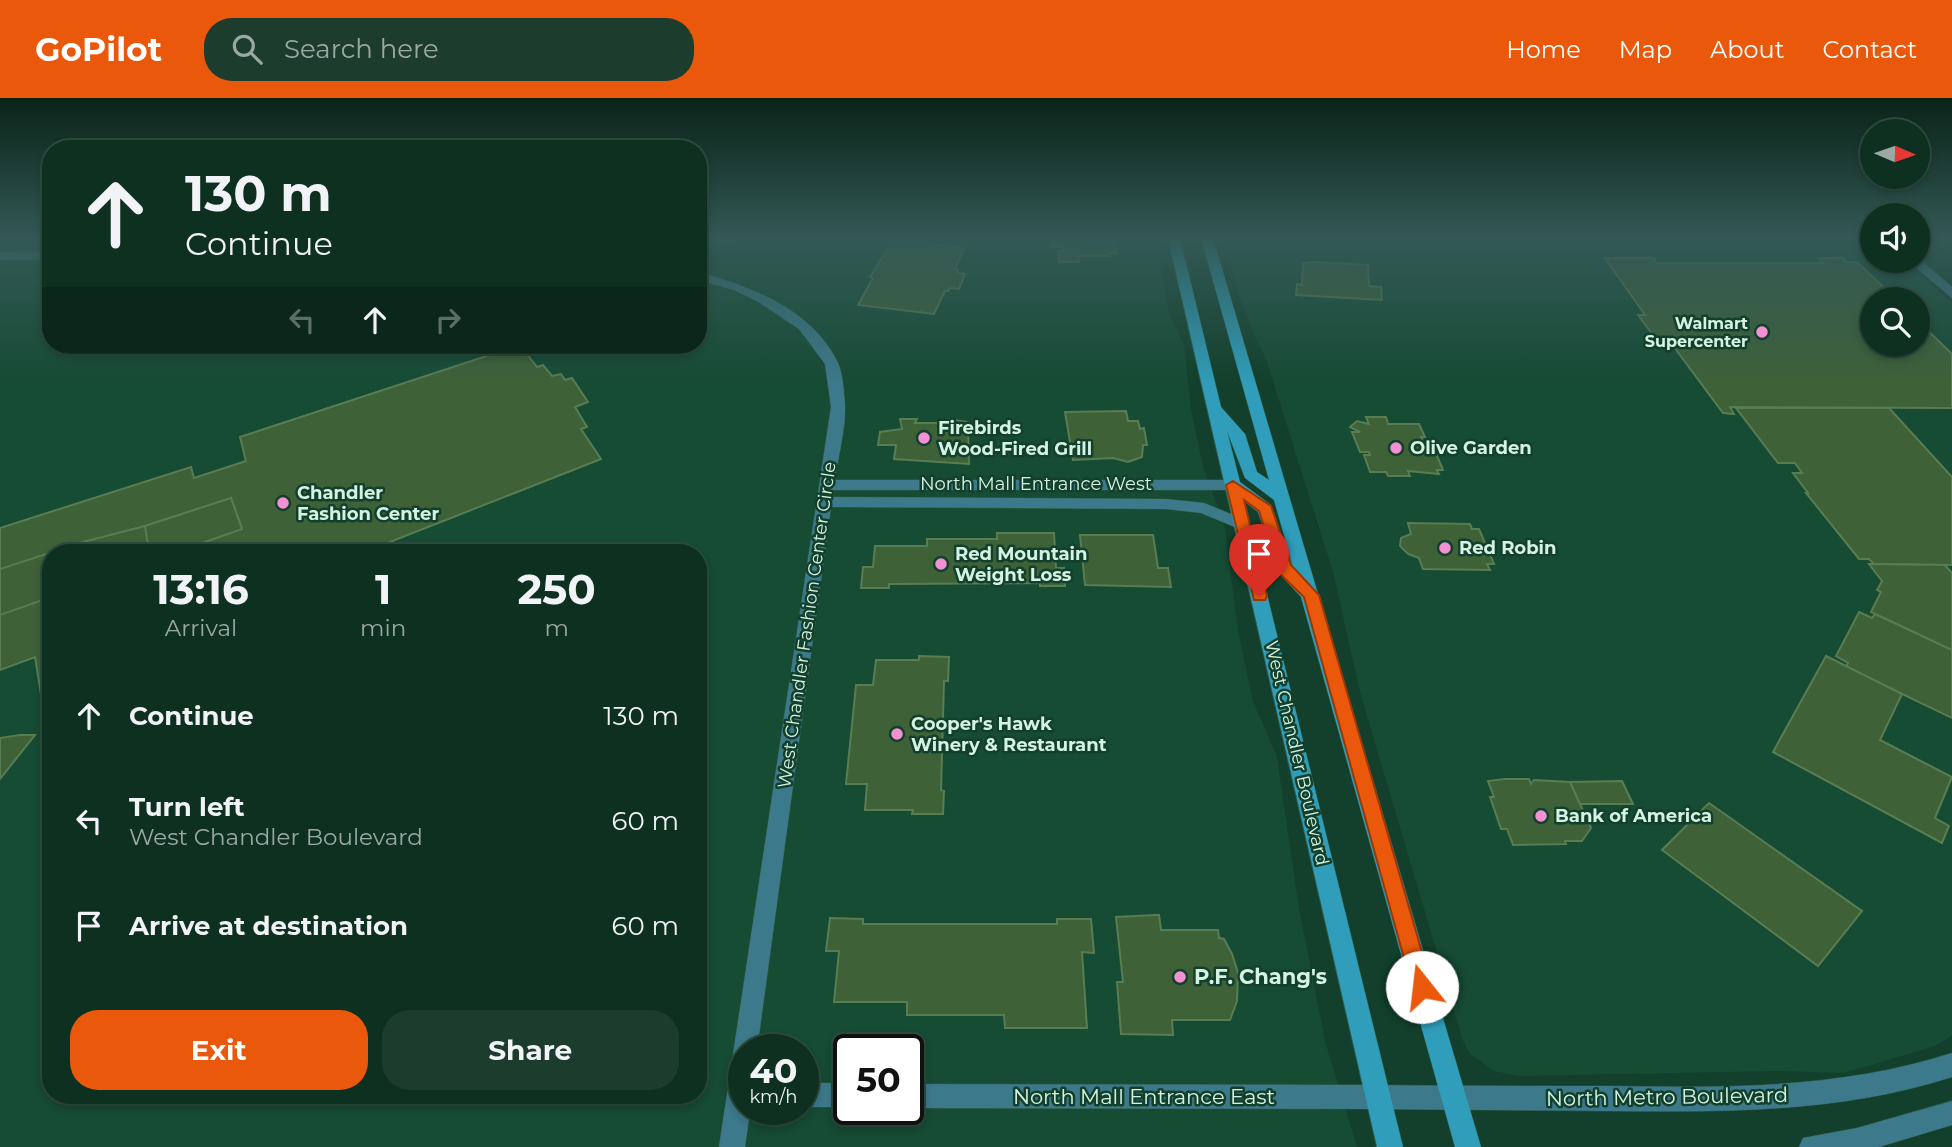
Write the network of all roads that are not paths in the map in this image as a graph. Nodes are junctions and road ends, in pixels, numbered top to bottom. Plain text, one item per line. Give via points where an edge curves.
1 (738, 287) edge
2 (1186, 287) edge
3 (1222, 287) edge
4 (1214, 407) junction
5 (1233, 485) junction
6 (826, 493) junction
7 (1284, 499) junction
8 (1242, 525) junction
9 (1311, 595) junction
10 (748, 1034) edge
11 (1952, 1065) edge
12 (924, 1096) edge
13 (1379, 1097) junction
14 (1454, 1098) junction
15 (1952, 1113) edge
16 (736, 1125) edge
17 (732, 1147) edge
18 (1390, 1147) edge
19 (1468, 1147) edge
20 (1812, 1147) edge

1 - 6 street, West Chandler Fashion Center Circle via 804,326 832,364 838,407
2 - 4 main road, West Chandler Boulevard
3 - 7 main road
4 - 5 main road, West Chandler Boulevard
4 - 7 main road via 1238,434 1250,474
5 - 6 street, North Mall Entrance West
5 - 8 main road, West Chandler Boulevard
5 - 9 main road via 1265,509 1284,568
6 - 8 street, North Mall Entrance West via 1166,504 1204,508
6 - 10 street, West Chandler Fashion Center Circle
7 - 9 main road
8 - 13 main road, West Chandler Boulevard
9 - 14 main road
11 - 14 street, North Metro Boulevard via 1904,1081 1829,1094 1718,1099
12 - 13 street, North Mall Entrance East
13 - 14 street, North Metro Boulevard
13 - 18 main road, West Chandler Boulevard
14 - 19 main road
15 - 20 street via 1878,1136
16 - 17 street

